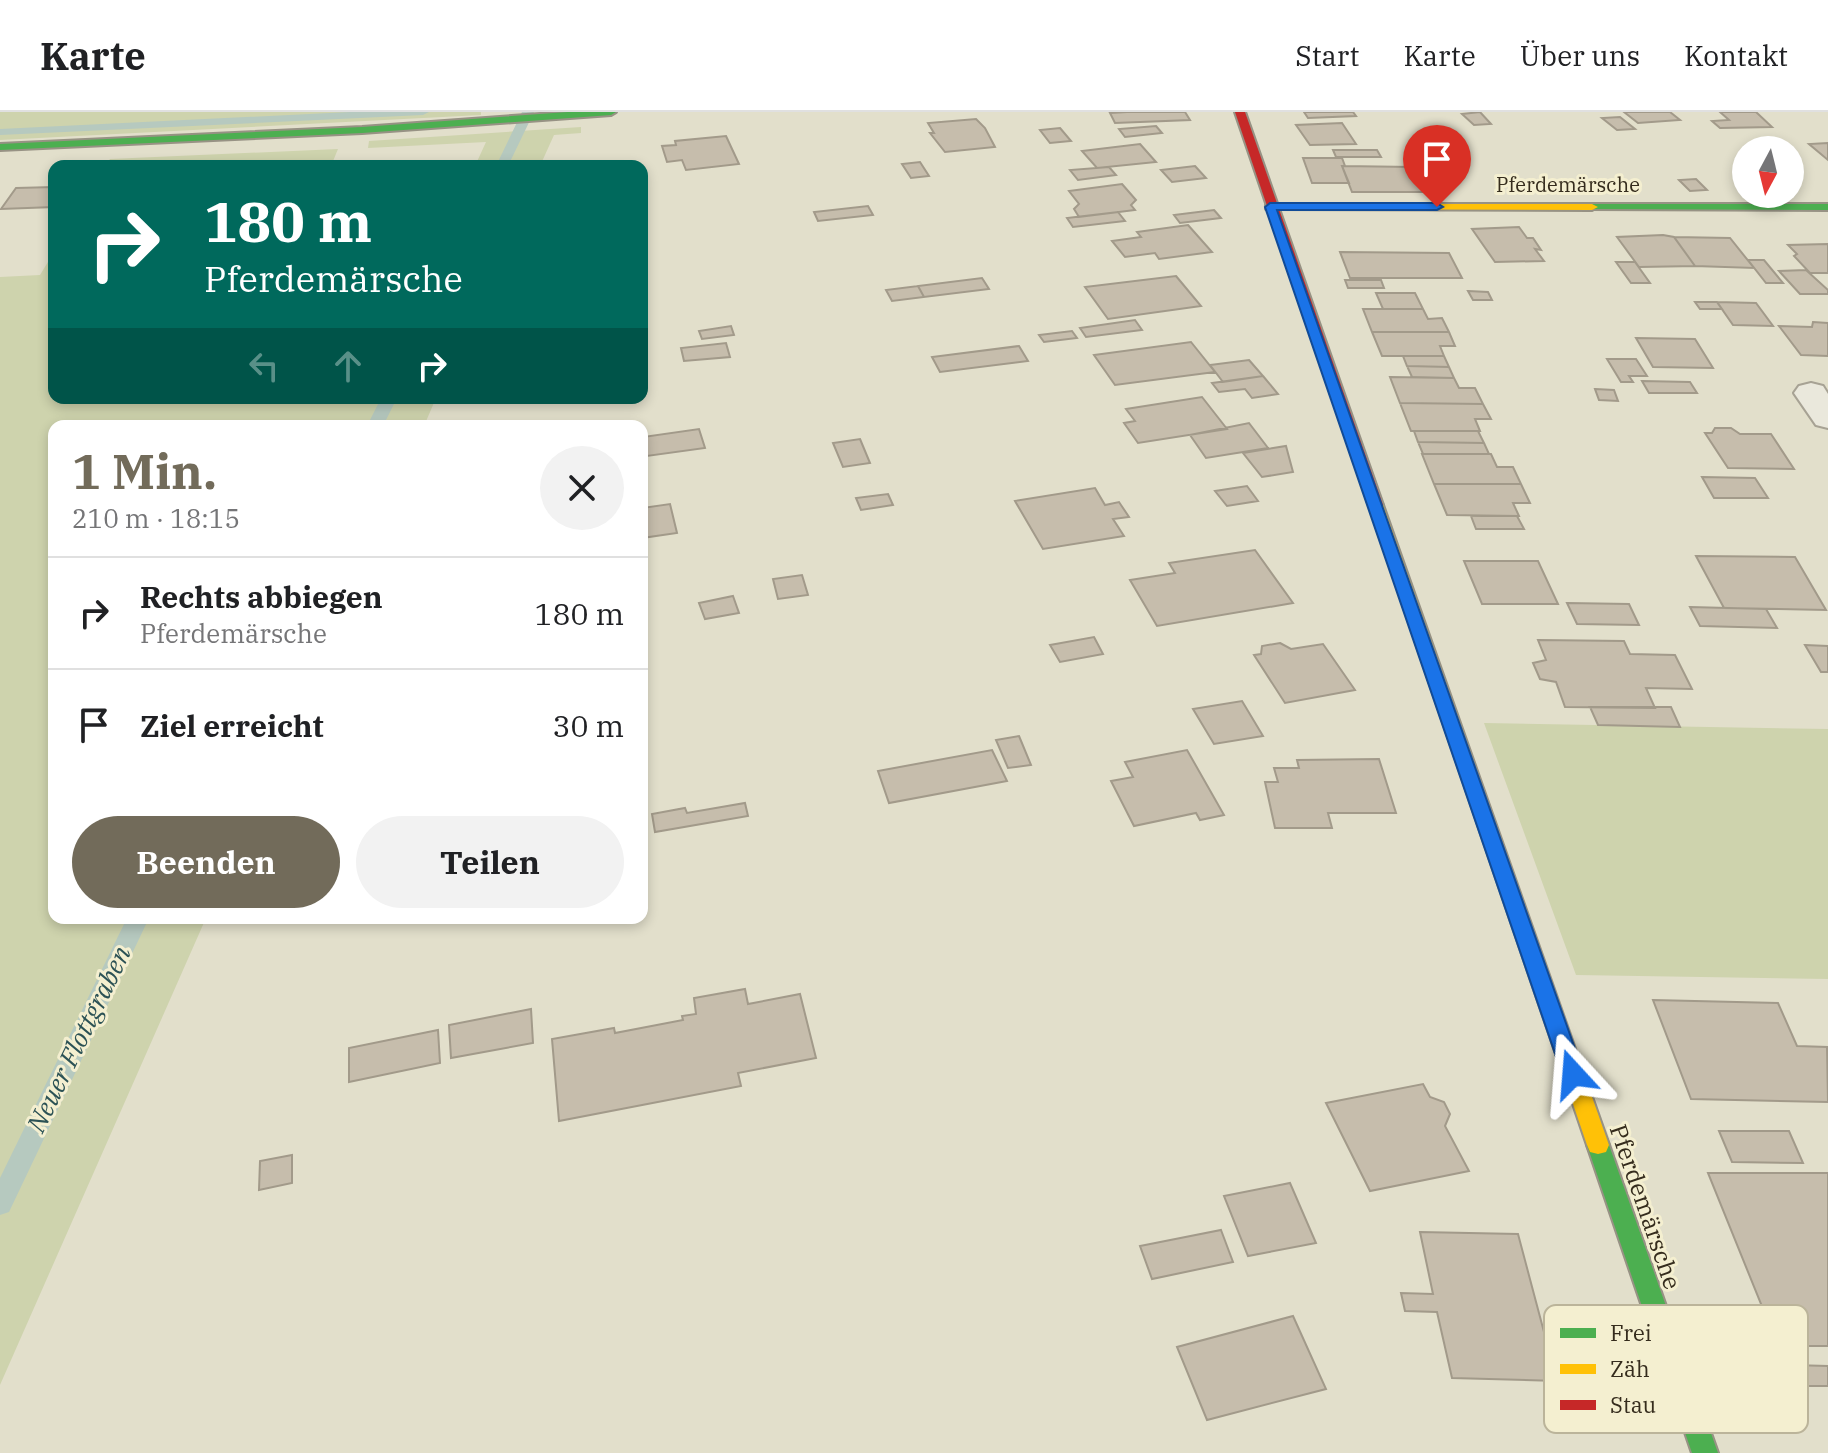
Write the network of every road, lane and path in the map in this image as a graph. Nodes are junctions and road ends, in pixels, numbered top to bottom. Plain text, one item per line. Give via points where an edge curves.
1 (611, 112) edge
2 (1240, 112) edge
3 (0, 147) edge
4 (1270, 207) junction
5 (1828, 207) edge
6 (1653, 1305) edge
7 (1698, 1433) edge
8 (1705, 1453) edge

1 - 3 street
2 - 4 street, Pferdemärsche
4 - 5 street, Pferdemärsche
4 - 6 street, Pferdemärsche
7 - 8 street, Pferdemärsche

